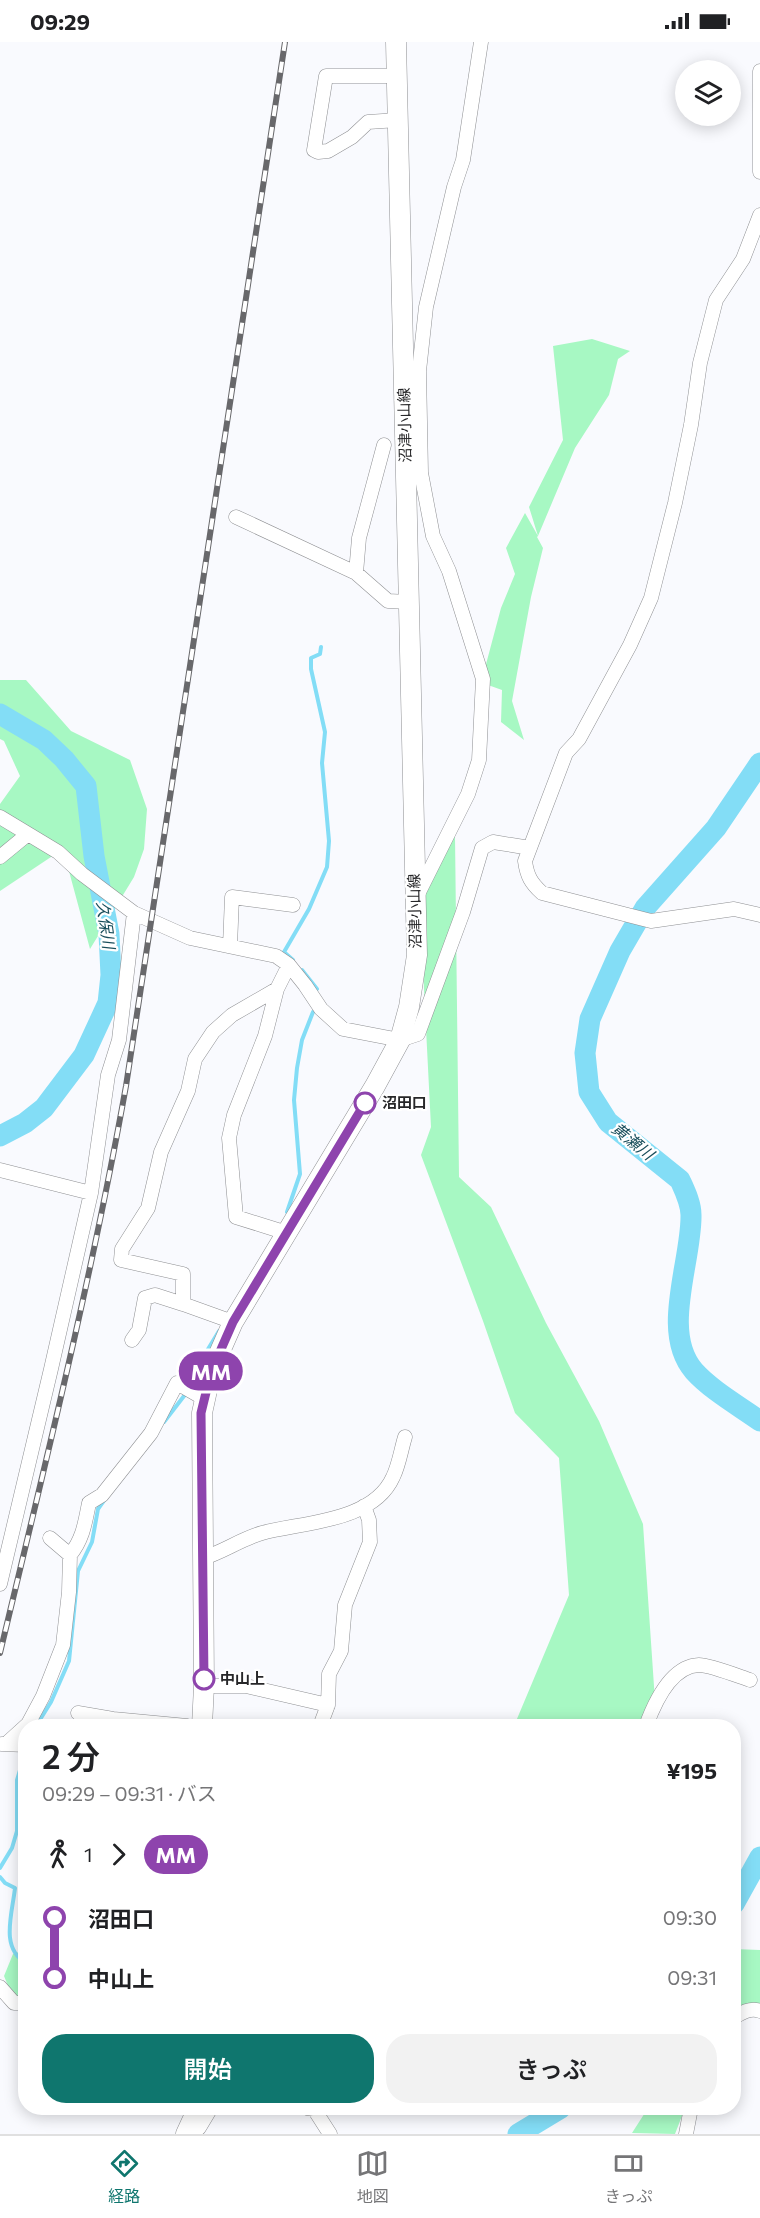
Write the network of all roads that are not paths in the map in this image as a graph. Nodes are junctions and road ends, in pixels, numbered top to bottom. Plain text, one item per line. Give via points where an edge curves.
1 (396, 42) edge
2 (481, 42) edge
3 (760, 71) edge
4 (397, 76) junction
5 (398, 120) junction
6 (760, 172) edge
7 (760, 215) edge
8 (411, 370) junction
9 (384, 445) dead end
10 (236, 518) dead end
11 (356, 573) junction
12 (408, 602) junction
13 (0, 817) edge
14 (28, 834) junction
15 (530, 848) junction
16 (0, 857) edge
17 (415, 902) junction
18 (293, 905) dead end
19 (134, 913) junction
20 (760, 915) edge
21 (230, 946) junction
22 (289, 965) junction
23 (277, 989) junction
24 (400, 1040) junction
25 (0, 1170) edge
26 (91, 1193) junction
27 (287, 1233) junction
28 (183, 1304) junction
29 (233, 1322) junction
30 (132, 1340) dead end
31 (203, 1398) junction
32 (405, 1437) dead end
33 (364, 1506) junction
34 (50, 1538) dead end
35 (70, 1555) junction
36 (203, 1558) junction
37 (0, 1584) edge
38 (750, 1680) dead end
39 (204, 1686) junction
40 (328, 1705) junction
41 (78, 1713) dead end
42 (31, 1719) edge
43 (113, 1719) edge
44 (202, 1719) edge
45 (323, 1719) edge
46 (649, 1719) edge
47 (18, 1732) edge
48 (4, 1743) edge
49 (0, 1987) edge
50 (18, 2003) edge
51 (760, 2011) edge
52 (741, 2013) edge
53 (195, 2115) edge
54 (207, 2115) edge
55 (316, 2115) edge
56 (690, 2115) edge
57 (187, 2132) edge
58 (327, 2133) edge
59 (686, 2134) edge

1 - 4 main road, 沼津小山線
2 - 8 street via 463,160
3 - 6 street
4 - 5 main road, 沼津小山線
4 - 5 street via 326,76 314,150 328,151 368,122
5 - 8 main road, 沼津小山線
7 - 15 street via 743,259 716,300 700,363 675,503 651,598 579,739 566,753
8 - 12 main road, 沼津小山線
8 - 17 street via 421,473 433,536 449,571 483,679 479,760 468,794
9 - 11 street via 359,538
10 - 11 street
11 - 12 street via 388,601
12 - 17 main road, 沼津小山線
13 - 14 street
14 - 16 street
14 - 19 street via 58,852
15 - 20 street via 525,861 527,874 542,893 651,921 734,909
15 - 24 street via 493,842 482,848 418,1034
17 - 24 main road, 沼津小山線 via 417,955
18 - 21 street via 232,897
19 - 21 street via 190,938
19 - 26 street via 119,1040 108,1075
21 - 22 street via 276,956
22 - 23 street
22 - 24 street via 321,1009 343,1029
23 - 27 street via 229,1138 236,1217
23 - 28 street via 232,1015 213,1032 195,1059 188,1090 161,1152 148,1208 122,1249 121,1260 183,1274
24 - 27 main road, 沼津小山線
25 - 26 street
26 - 37 street
27 - 29 main road, 沼津小山線
28 - 29 street
28 - 30 street via 155,1295 144,1298 139,1330
29 - 31 main road, 沼津小山線
31 - 35 street via 177,1383 151,1433 102,1495 89,1503 80,1544
31 - 36 main road, 沼津小山線
32 - 33 street via 393,1478
33 - 36 street via 347,1515 260,1534
33 - 40 street via 370,1542 345,1605 340,1651 329,1674
34 - 35 street
35 - 42 street via 63,1646
36 - 39 main road, 沼津小山線
38 - 46 street via 700,1665 680,1670 655,1701
39 - 40 street via 246,1686
39 - 44 main road, 沼津小山線
40 - 45 street
41 - 43 street
47 - 48 street
49 - 50 street
51 - 52 street
53 - 57 main road
54 - 57 street via 199,2128
55 - 58 street
56 - 59 street

